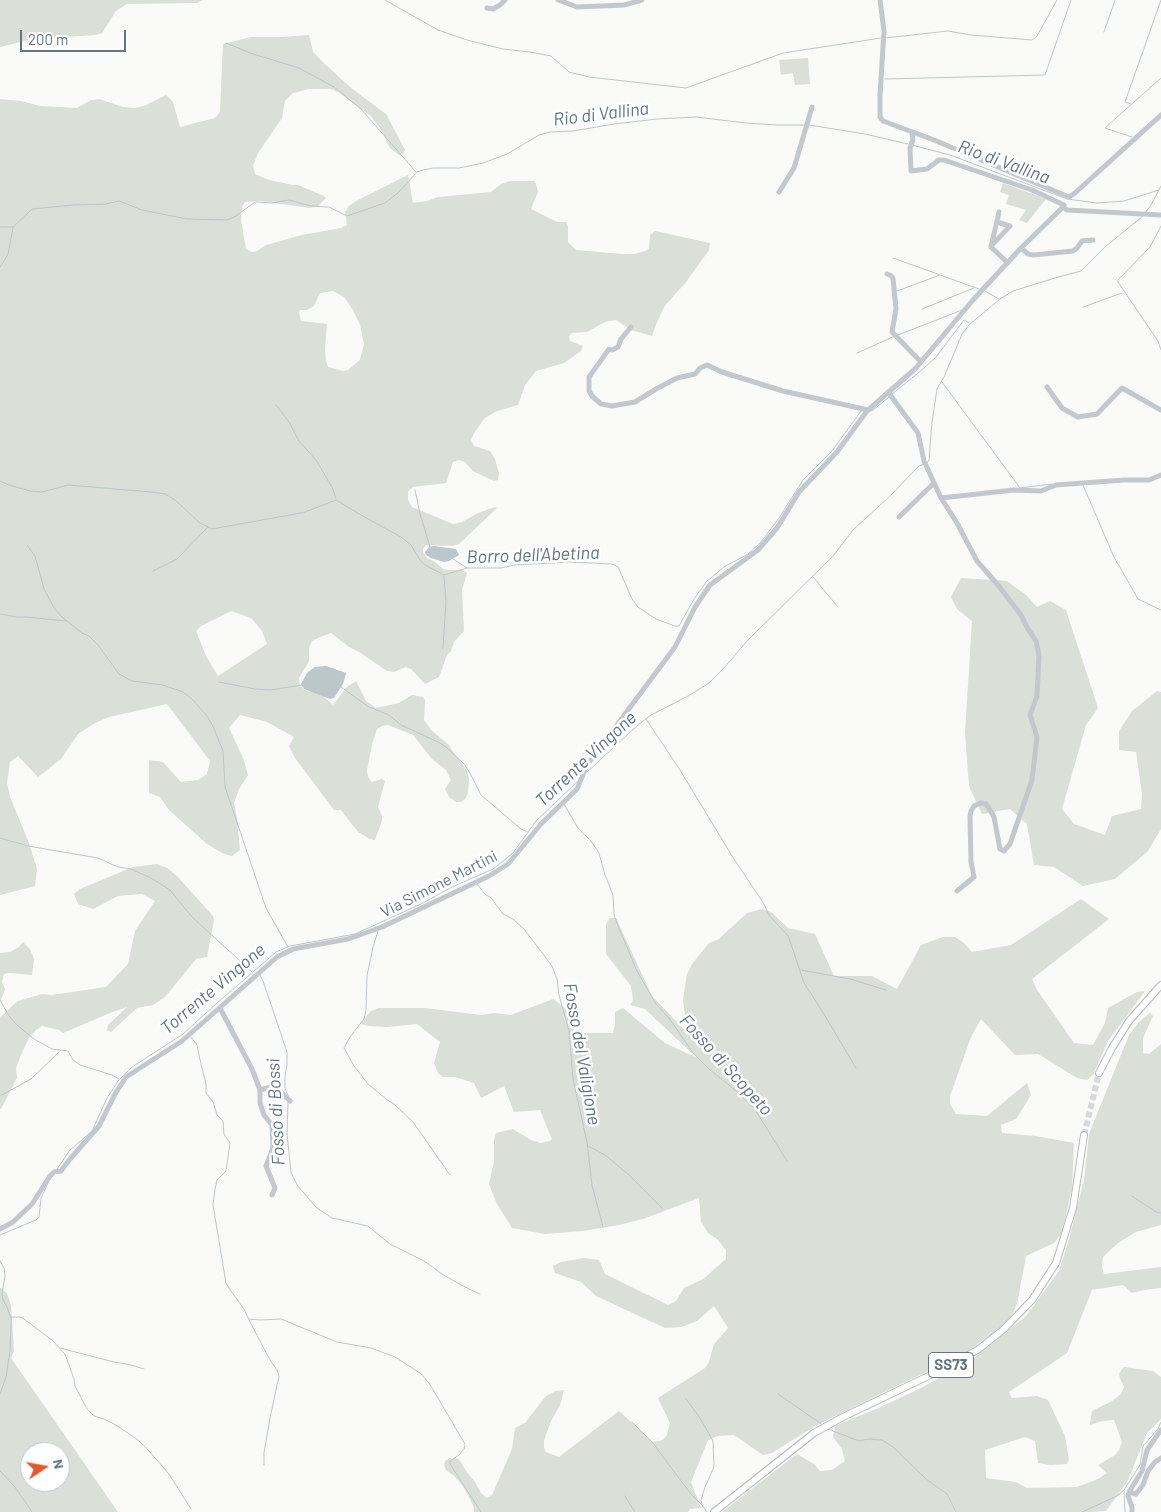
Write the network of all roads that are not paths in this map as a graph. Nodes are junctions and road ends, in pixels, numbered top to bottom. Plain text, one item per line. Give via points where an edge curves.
1 (505, 0) edge
2 (558, 0) edge
3 (642, 0) edge
4 (880, 0) edge
5 (487, 8) dead end
6 (812, 107) dead end
7 (1161, 115) edge
8 (912, 133) junction
9 (780, 192) dead end
10 (1067, 202) junction
11 (999, 212) dead end
12 (1161, 215) edge
13 (997, 222) junction
14 (1093, 240) dead end
15 (991, 247) junction
16 (1021, 248) junction
17 (1008, 263) junction
18 (886, 274) dead end
19 (631, 327) dead end
20 (921, 362) junction
21 (1047, 387) dead end
22 (888, 392) junction
23 (868, 410) junction
24 (1161, 410) edge
25 (1161, 475) edge
26 (934, 483) junction
27 (941, 498) junction
28 (899, 517) dead end
29 (957, 891) dead end
30 (1161, 985) edge
31 (220, 1008) junction
32 (1099, 1073) tunnel mouth
33 (260, 1090) junction
34 (289, 1100) dead end
35 (1084, 1135) tunnel mouth
36 (272, 1196) dead end
37 (0, 1229) edge
38 (1161, 1430) edge
39 (1161, 1458) edge
40 (1129, 1492) junction
41 (714, 1512) edge
42 (1132, 1512) edge

1 - 5 street via 500,6
2 - 3 street via 577,7 624,5
4 - 8 street via 884,38 880,117
6 - 9 street via 794,168
7 - 10 street, Via Simone Martini
8 - 10 street via 934,140
8 - 10 street via 911,171 927,169 944,160
10 - 12 street via 1067,210
10 - 16 street, Via Simone Martini
11 - 13 street
13 - 15 street
13 - 15 street via 1010,226
14 - 16 street via 1082,241 1074,251 1032,255
15 - 17 street
16 - 17 street, Via Simone Martini
17 - 20 street, Via Simone Martini
18 - 20 street via 893,278 896,309 892,332
19 - 23 street via 618,347 609,349 589,377 589,391 602,404 612,406 635,402 656,388 695,374 707,365 782,391
20 - 22 street, Via Simone Martini
21 - 24 street via 1062,408 1078,416 1097,414 1122,388
22 - 23 street, Via Simone Martini
22 - 26 street via 918,433 924,461
23 - 31 street, Via Simone Martini via 838,452 799,492 777,528 758,550 710,585 675,646 587,765 577,789 541,824 508,864 379,928 348,939 293,949 277,957
25 - 27 street via 1149,480 1056,485 1041,491 1014,490
26 - 27 street
26 - 28 street
27 - 29 street via 977,561 1021,615 1036,641 1039,655 1037,696 1030,715 1036,737 1032,780 1010,844 1004,851 1000,849 994,817 986,804 974,806 970,817 974,877
30 - 32 main road via 1129,1021
31 - 33 street
31 - 37 street via 182,1041 126,1077 99,1126 62,1171 50,1176 32,1204
33 - 34 street via 271,1087
33 - 36 street via 260,1103 272,1125 273,1148 266,1166 275,1188
35 - 41 main road, SS73 via 1074,1208 1056,1263 1032,1300 1004,1329 979,1349 943,1369 814,1433
38 - 40 street via 1147,1450 1142,1471
39 - 40 street via 1152,1466 1136,1494
40 - 42 street

